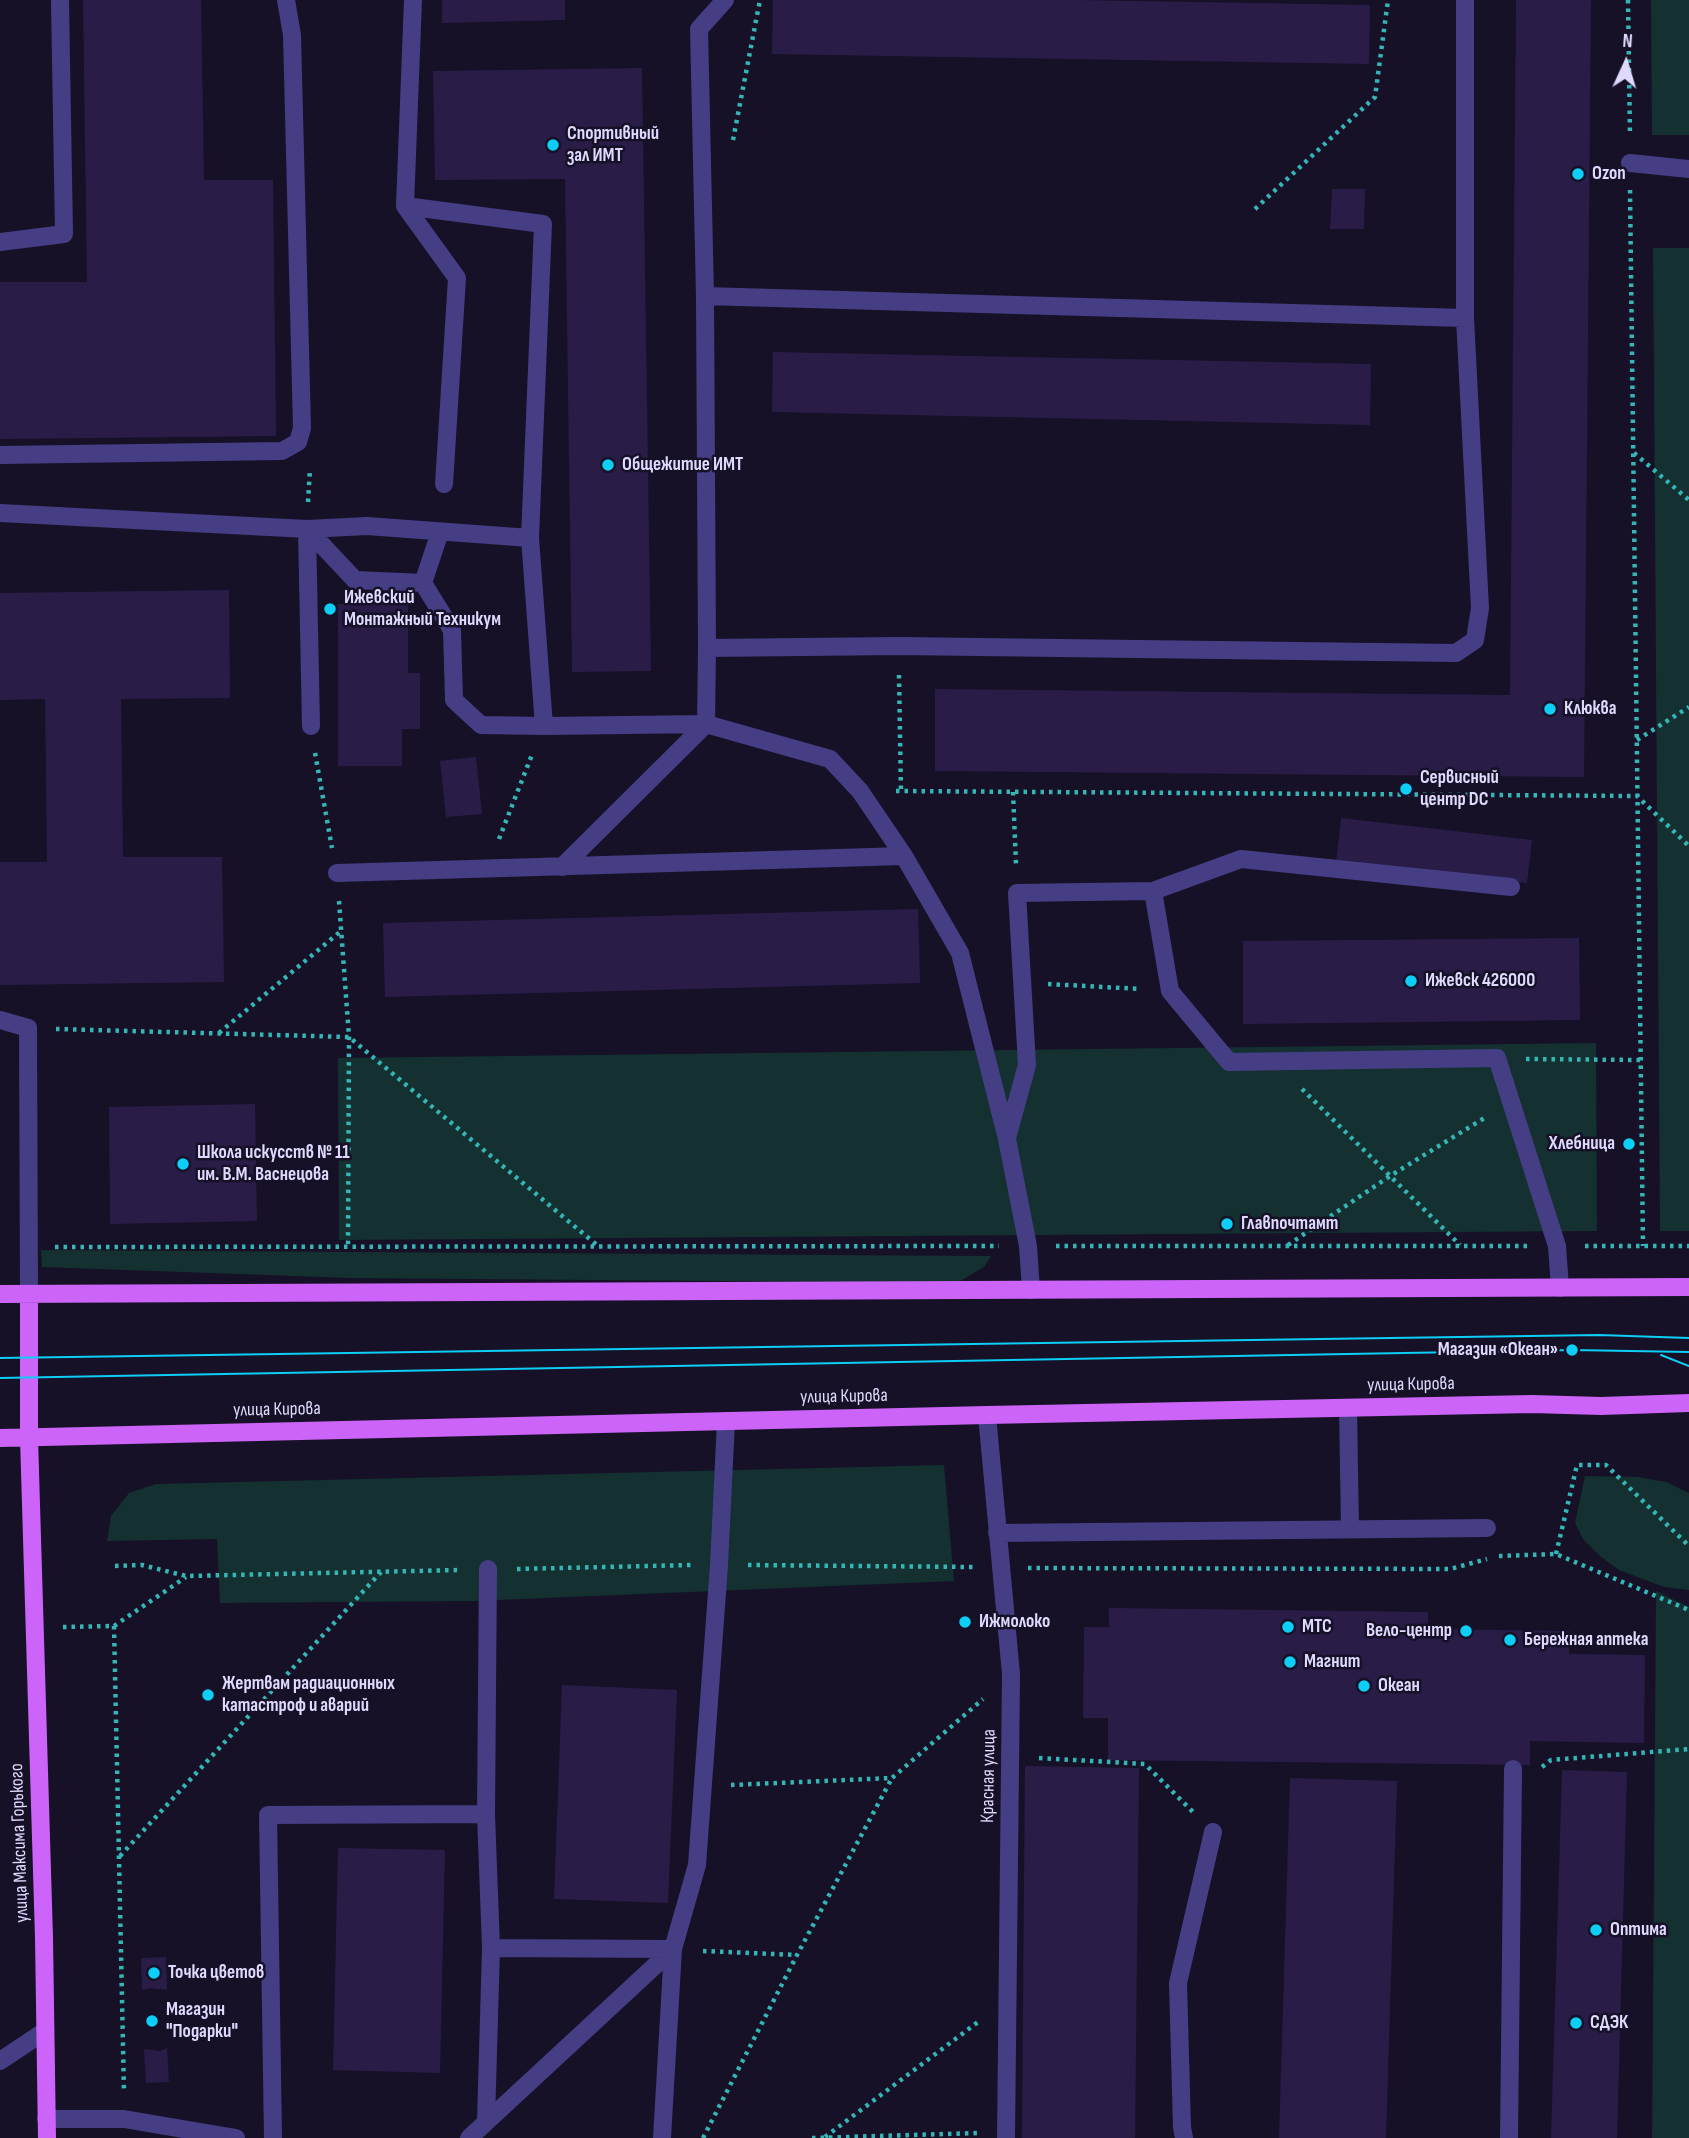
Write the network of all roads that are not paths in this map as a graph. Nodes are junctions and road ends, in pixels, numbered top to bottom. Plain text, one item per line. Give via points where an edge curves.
1 (286, 0) edge
2 (413, 0) edge
3 (725, 0) edge
4 (1465, 0) edge
5 (60, 2) dead end
6 (1630, 163) road end
7 (1689, 169) edge
8 (405, 206) junction
9 (0, 242) edge
10 (705, 296) junction
11 (1465, 318) junction
12 (0, 455) edge
13 (444, 484) dead end
14 (0, 513) edge
15 (307, 529) junction
16 (440, 531) junction
17 (530, 538) junction
18 (423, 583) junction
19 (707, 648) junction
20 (706, 724) junction
21 (311, 726) road end
22 (544, 726) junction
23 (904, 856) junction
24 (562, 867) junction
25 (337, 873) road end
26 (1511, 887) dead end
27 (1153, 891) junction
28 (0, 1020) edge
29 (1007, 1139) junction
30 (1689, 1287) edge
31 (1560, 1289) junction
32 (1031, 1290) junction
33 (0, 1294) edge
34 (29, 1294) junction
35 (1689, 1403) edge
36 (1348, 1408) junction
37 (987, 1415) junction
38 (726, 1421) junction
39 (0, 1438) edge
40 (29, 1438) junction
41 (1487, 1528) dead end
42 (1350, 1530) junction
43 (997, 1533) junction
44 (488, 1569) road end
45 (1513, 1778) road end
46 (486, 1815) junction
47 (1213, 1832) road end
48 (491, 1948) junction
49 (673, 1949) junction
50 (45, 2031) junction
51 (0, 2061) edge
52 (46, 2119) junction
53 (486, 2121) junction
54 (1006, 2135) edge
55 (47, 2138) edge
56 (236, 2138) edge
57 (273, 2138) edge
58 (469, 2138) edge
59 (662, 2138) edge
60 (1184, 2138) edge
61 (1509, 2138) edge

1 - 12 lane via 292,34 302,428 298,442 282,451
2 - 8 lane
3 - 10 lane via 699,29
4 - 11 lane
5 - 9 lane via 64,234
6 - 7 lane
8 - 13 lane via 457,278
8 - 17 lane via 544,224
10 - 11 lane
10 - 19 lane
11 - 19 lane via 1480,607 1475,640 1456,653
14 - 15 lane
15 - 16 lane via 367,526
15 - 18 lane via 355,580
15 - 21 lane
16 - 17 lane
16 - 18 lane
17 - 22 lane
18 - 22 lane via 452,630 454,700 481,725
19 - 20 lane
20 - 22 lane
20 - 23 lane via 830,759 860,791
20 - 24 lane
23 - 24 lane
23 - 29 lane via 960,953
24 - 25 lane
26 - 27 lane via 1241,859
27 - 29 lane via 1017,893 1027,1065
27 - 31 lane via 1170,990 1229,1062 1497,1058 1557,1246
28 - 34 lane via 27,1028
29 - 32 lane via 1028,1246
30 - 31 main road
31 - 32 main road
32 - 34 main road
33 - 34 main road
34 - 40 main road, улица Максима Горького
35 - 36 main road, улица Кирова
36 - 37 main road, улица Кирова
36 - 42 lane
37 - 38 main road, улица Кирова
37 - 43 lane, Красная улица
38 - 40 main road, улица Кирова
38 - 49 lane via 697,1865
39 - 40 main road, улица Кирова
40 - 50 main road, улица Максима Горького
41 - 42 lane
42 - 43 lane
43 - 54 lane, Красная улица via 1011,1674
44 - 46 lane
45 - 61 lane
46 - 48 lane
46 - 57 lane via 268,1815
47 - 60 lane via 1178,1983
48 - 49 lane
48 - 53 lane
49 - 53 lane
49 - 59 lane
50 - 51 lane
50 - 52 main road, улица Максима Горького
52 - 55 main road, улица Максима Горького
52 - 56 lane via 124,2119
53 - 58 lane

